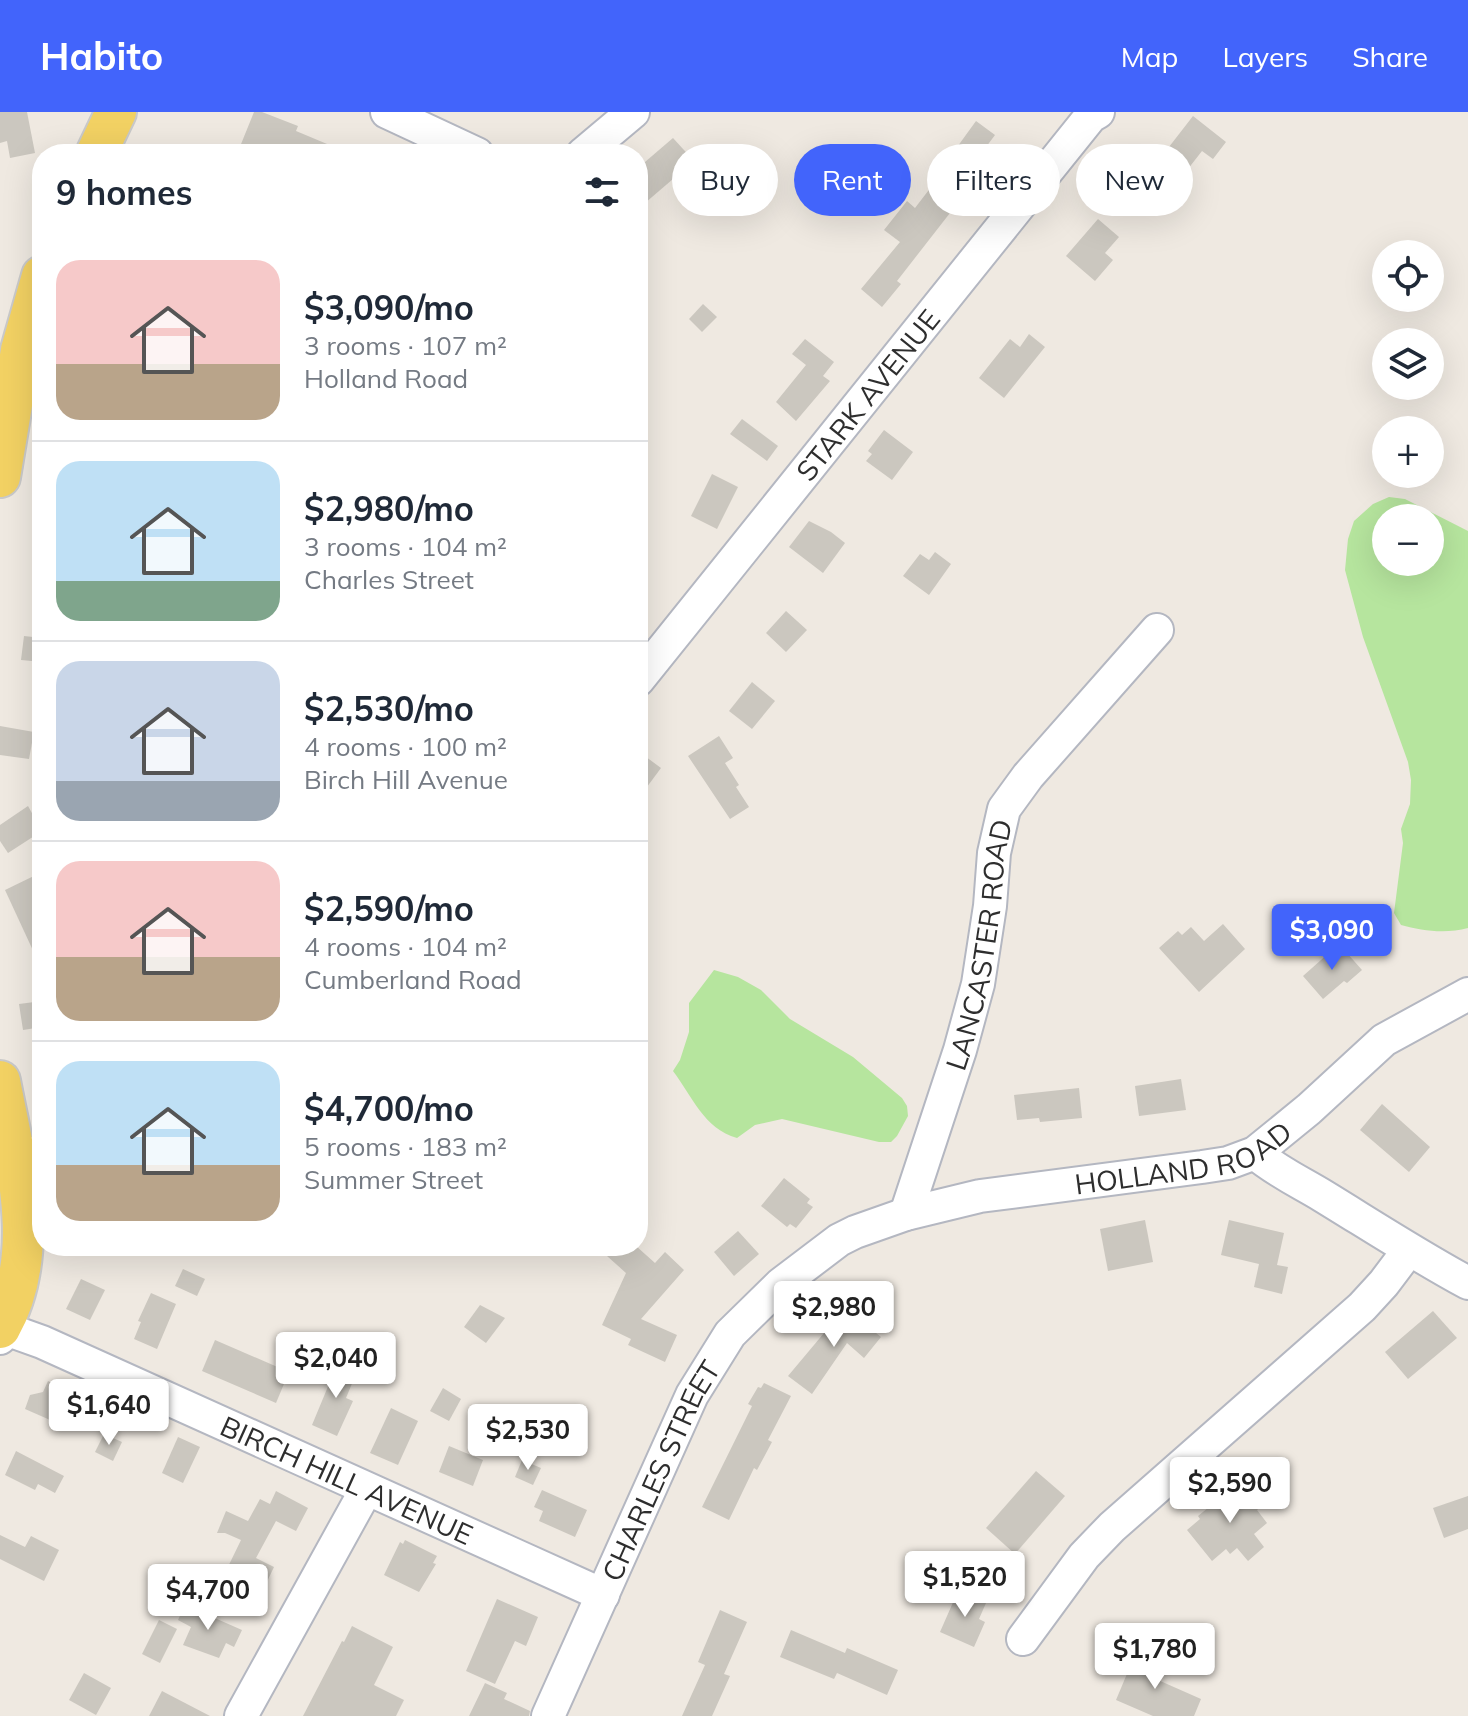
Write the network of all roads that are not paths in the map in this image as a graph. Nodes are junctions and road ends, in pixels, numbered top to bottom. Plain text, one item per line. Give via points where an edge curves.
1 (116, 112) edge
2 (387, 112) edge
3 (633, 112) edge
4 (1098, 112) edge
5 (101, 144) edge
6 (456, 144) edge
7 (595, 144) edge
8 (32, 311) edge
9 (0, 477) edge
10 (1157, 630) dead end
11 (648, 668) edge
12 (1468, 994) edge
13 (0, 1081) edge
14 (1255, 1153) junction
15 (28, 1155) edge
16 (906, 1214) junction
17 (855, 1232) joint
18 (1408, 1251) junction
19 (1468, 1283) edge
20 (0, 1328) edge
21 (0, 1338) edge
22 (366, 1490) junction
23 (603, 1595) junction
24 (1023, 1639) dead end
25 (241, 1716) edge
26 (548, 1716) edge

1 - 5 main road
2 - 6 street
3 - 7 street
4 - 11 street, STARK AVENUE
8 - 9 main road
10 - 16 street, LANCASTER ROAD via 1004,809 974,999
12 - 14 street, HOLLAND ROAD via 1384,1040
13 - 15 main road
14 - 16 street, HOLLAND ROAD via 1228,1163 980,1196
14 - 18 street
15 - 20 main road via 21,1265 13,1302
16 - 17 street, HOLLAND ROAD
17 - 23 street, CHARLES STREET via 781,1284 721,1346 692,1395
18 - 19 street
18 - 24 street via 1362,1307 1112,1527
20 - 21 street
20 - 22 street, BIRCH HILL AVENUE via 42,1342
22 - 23 street, BIRCH HILL AVENUE
22 - 25 street
23 - 26 street, CHARLES STREET

